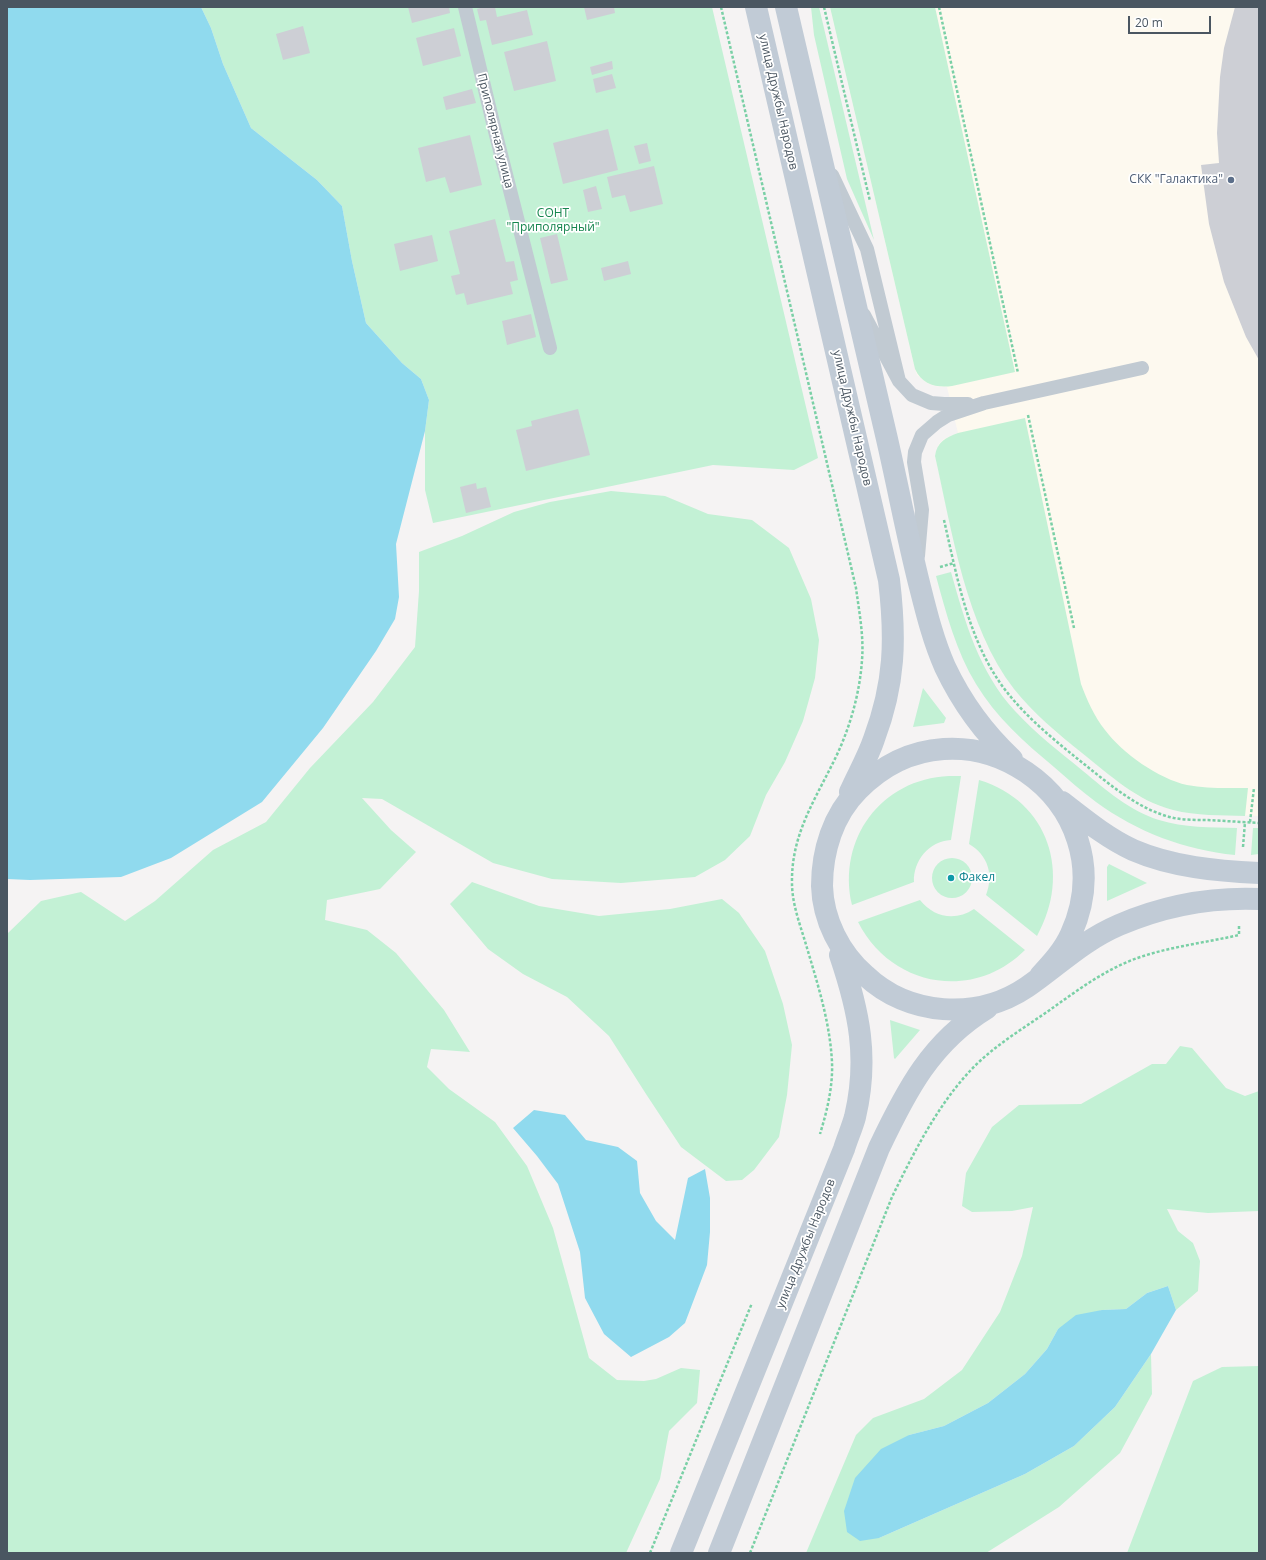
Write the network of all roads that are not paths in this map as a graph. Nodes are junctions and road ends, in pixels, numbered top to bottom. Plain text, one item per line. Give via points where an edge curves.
1 (465, 7) edge
2 (756, 7) edge
3 (786, 7) edge
4 (795, 7) edge
5 (796, 54) junction
6 (818, 146) junction
7 (853, 295) junction
8 (550, 348) dead end
9 (1142, 368) dead end
10 (900, 381) junction
11 (984, 403) junction
12 (916, 573) junction
13 (1024, 770) junction
14 (1050, 792) junction
15 (834, 824) junction
16 (1256, 871) edge
17 (1259, 899) edge
18 (830, 925) junction
19 (1040, 976) junction
20 (996, 1002) junction
21 (680, 1553) edge
22 (719, 1553) edge

1 - 8 lane, Приполярная улица
2 - 15 main road, улица Дружбы Народов via 886,562 892,607 893,663 890,689 874,741
3 - 5 main road
4 - 5 lane
5 - 6 main road
6 - 7 main road
6 - 10 lane via 867,249
7 - 10 lane
7 - 12 main road
9 - 11 lane
10 - 11 lane via 912,395 932,403
11 - 12 lane via 948,415 937,422 922,436 914,452 922,510
12 - 13 main road via 932,633 961,699 978,724
13 - 14 main road
13 - 15 main road via 993,755 960,749 942,749 909,756 865,782 853,794
14 - 16 main road via 1105,834 1132,849 1181,864
14 - 19 main road via 1069,820 1076,836 1083,886 1077,920 1070,935 1062,950
15 - 18 main road via 824,856 822,874 822,891
17 - 19 main road via 1192,903 1142,917 1097,936
18 - 20 main road via 857,969 883,990 898,998 930,1008 947,1010 969,1009
18 - 21 main road, улица Дружбы Народов via 851,986 862,1045 860,1090 854,1119
19 - 20 main road via 1027,987
20 - 22 main road via 968,1019 952,1033 913,1081 896,1111 879,1148

